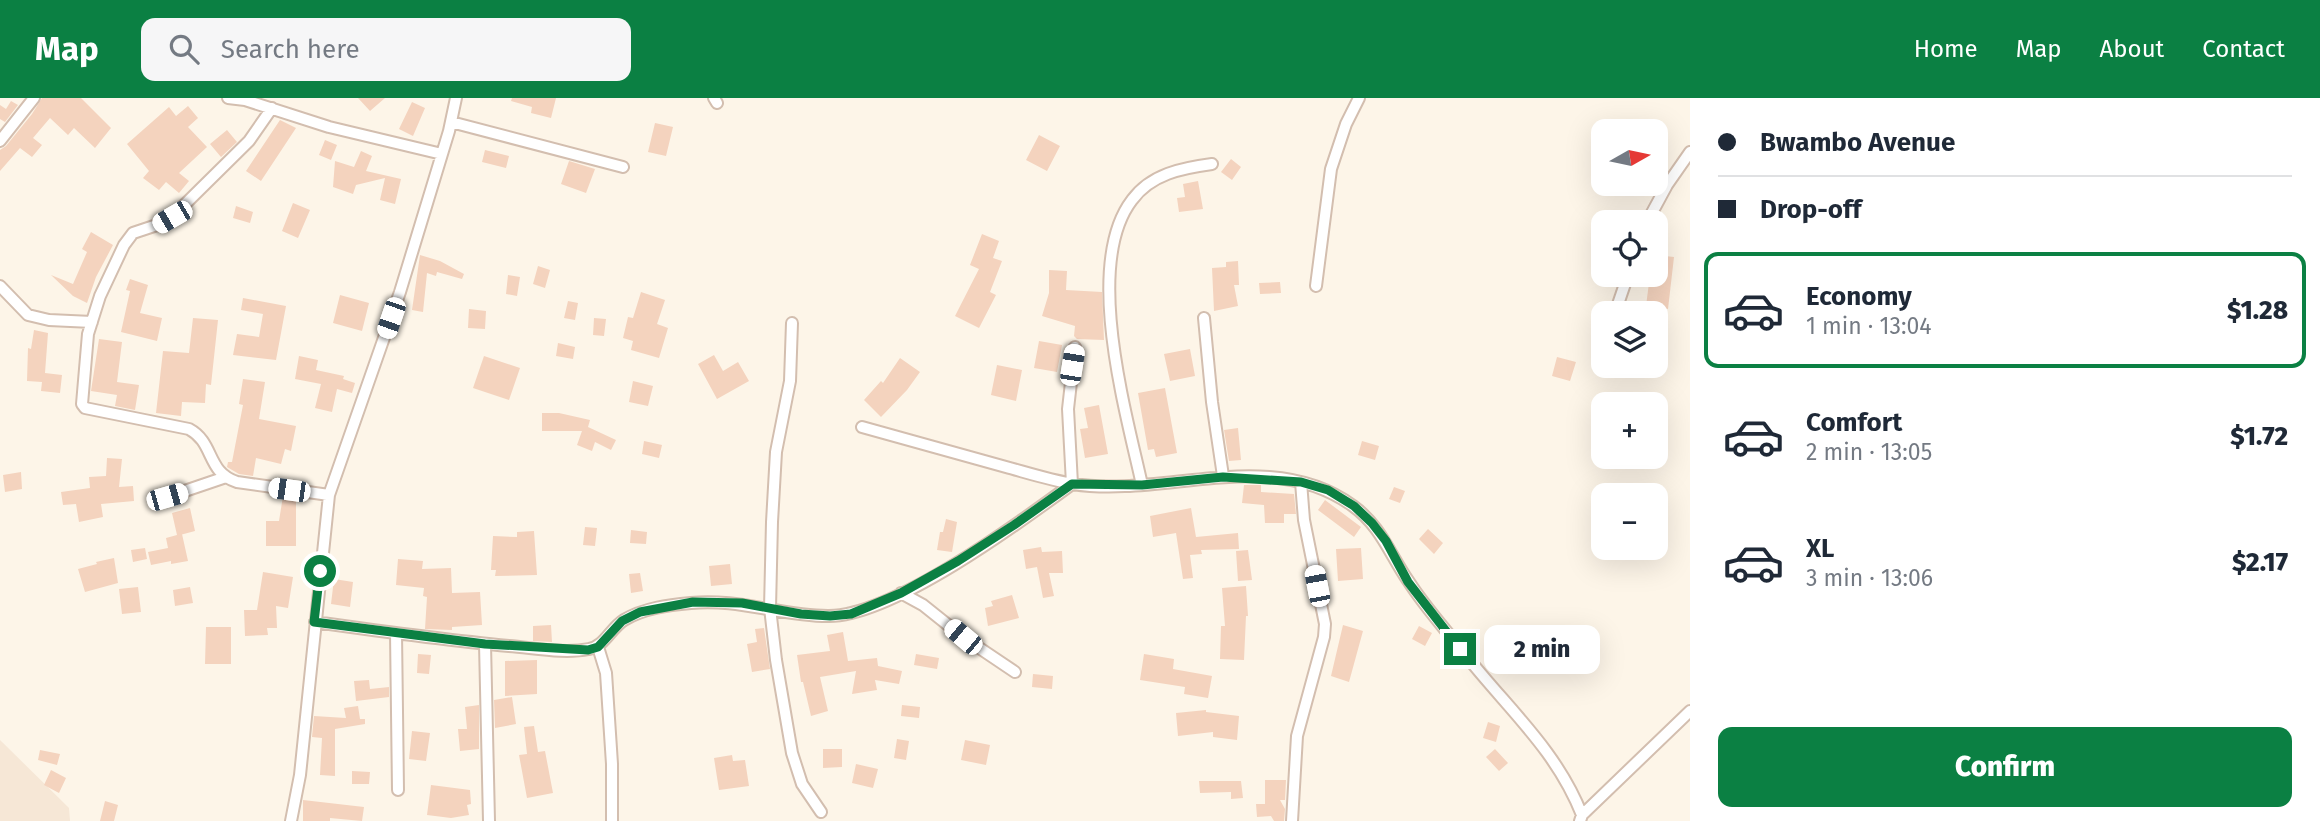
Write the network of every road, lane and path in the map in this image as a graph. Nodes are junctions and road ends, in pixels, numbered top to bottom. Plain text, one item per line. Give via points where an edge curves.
1 (34, 98) edge
2 (229, 98) edge
3 (456, 98) edge
4 (1359, 98) edge
5 (272, 108) junction
6 (451, 122) junction
7 (0, 141) edge
8 (1690, 152) edge
9 (442, 154) junction
10 (1212, 164) dead end
11 (623, 167) dead end
12 (1654, 210) edge
13 (0, 286) edge
14 (1316, 286) dead end
15 (1205, 318) dead end
16 (92, 322) junction
17 (792, 323) dead end
18 (1075, 347) dead end
19 (862, 427) dead end
20 (1223, 477) junction
21 (223, 478) junction
22 (1301, 482) junction
23 (1072, 484) junction
24 (1142, 485) junction
25 (329, 495) junction
26 (167, 497) dead end
27 (901, 593) junction
28 (770, 608) junction
29 (314, 622) junction
30 (396, 633) junction
31 (485, 644) junction
32 (598, 647) junction
33 (1015, 672) dead end
34 (1690, 711) edge
35 (398, 790) dead end
36 (821, 812) dead end
37 (1581, 818) edge
38 (291, 821) edge
39 (489, 821) edge
40 (611, 821) edge
41 (1292, 821) edge

1 - 7 street
2 - 5 street
3 - 6 street
4 - 14 street via 1331,169
5 - 9 street
5 - 16 street via 249,141 172,217 133,233 100,296
6 - 9 street
6 - 11 street
8 - 12 street
9 - 25 street via 400,292
10 - 24 street via 1169,172 1149,184 1132,199 1116,237 1108,292 1111,327
13 - 16 street via 28,315
15 - 20 street
16 - 21 street via 82,398 86,408 188,429 206,444
17 - 28 street via 790,381 776,452
18 - 23 street via 1068,409
19 - 23 street
20 - 22 street
20 - 24 street
21 - 25 street
21 - 26 street
22 - 37 street via 1328,490 1372,523 1408,582 1555,761
22 - 41 street via 1325,624 1297,736
23 - 24 street
23 - 27 street
25 - 29 street
27 - 28 street via 851,614 810,615
27 - 33 street
28 - 32 street via 693,602 640,612 622,621
28 - 36 street via 792,753 802,785
29 - 30 street
29 - 38 street via 300,775
30 - 31 street
30 - 35 street
31 - 32 street via 573,650
31 - 39 street
32 - 40 street via 606,673
34 - 37 street

